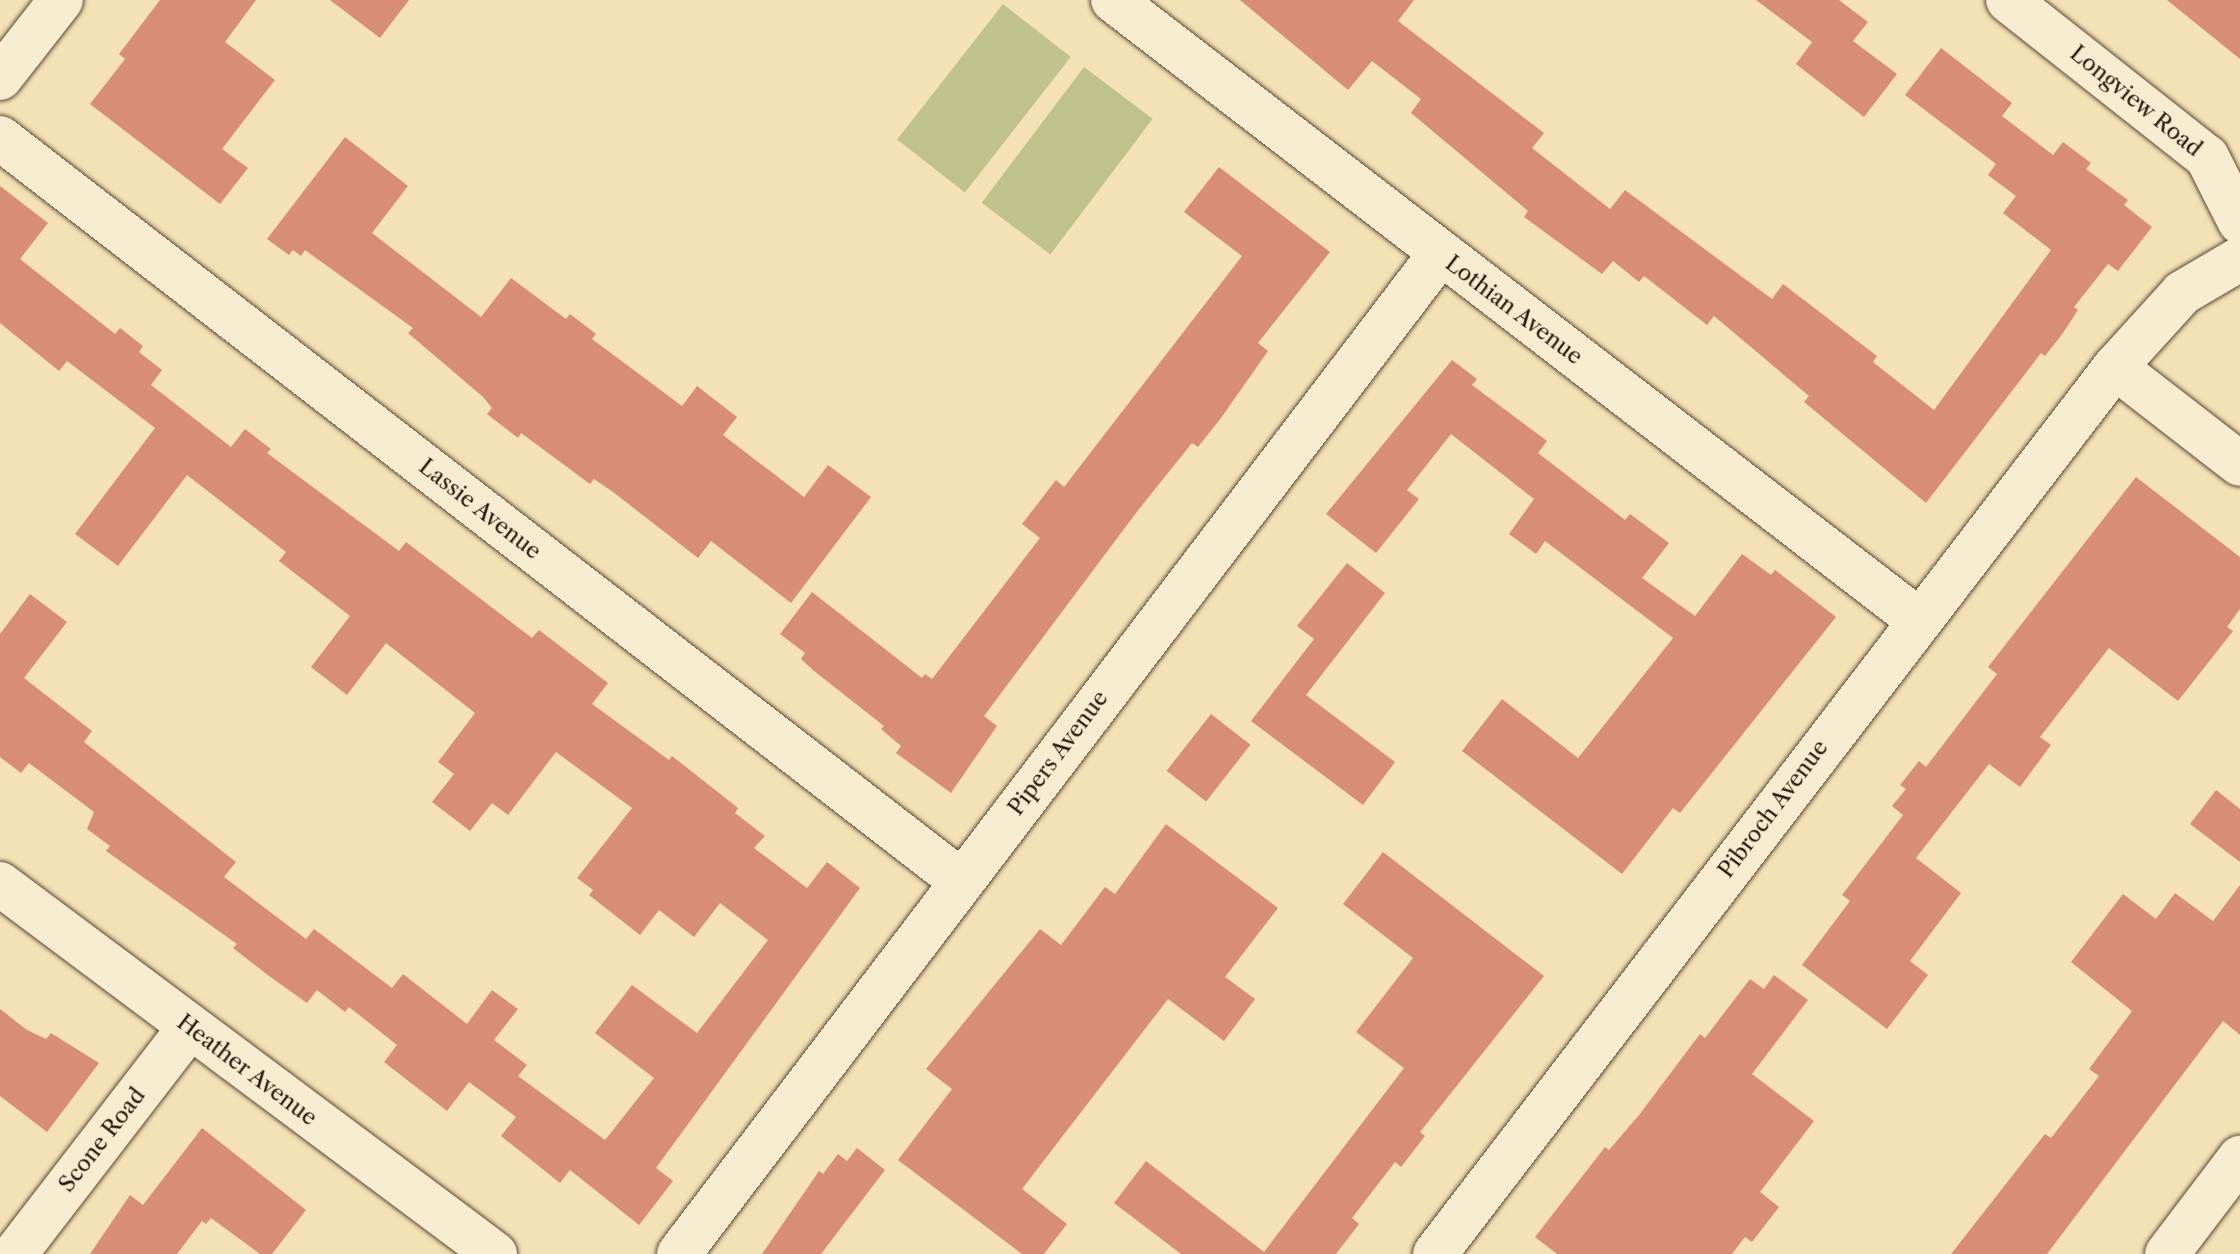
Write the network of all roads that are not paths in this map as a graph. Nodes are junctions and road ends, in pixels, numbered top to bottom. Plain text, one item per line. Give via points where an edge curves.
1 (61, 0) edge
2 (1113, 0) edge
3 (2008, 0) edge
4 (0, 78) edge
5 (0, 138) edge
6 (2240, 222) edge
7 (1440, 254) junction
8 (2240, 259) edge
9 (2115, 367) junction
10 (2240, 464) edge
11 (1917, 619) junction
12 (961, 881) junction
13 (0, 884) edge
14 (190, 1027) junction
15 (2240, 1158) edge
16 (1454, 1247) edge
17 (15, 1254) edge
18 (495, 1254) edge
19 (679, 1254) edge
20 (2167, 1254) edge

1 - 4 street
2 - 7 street, Lothian Avenue
3 - 6 street, Longview Road via 2207,157
5 - 12 street, Lassie Avenue
7 - 11 street, Lothian Avenue
7 - 12 street, Pipers Avenue
8 - 9 street, Pibroch Avenue via 2182,293
9 - 10 street
9 - 11 street, Pibroch Avenue
11 - 16 street, Pibroch Avenue
12 - 19 street, Pipers Avenue
13 - 14 street, Heather Avenue
14 - 17 street, Scone Road
14 - 18 street, Heather Avenue
15 - 20 street

